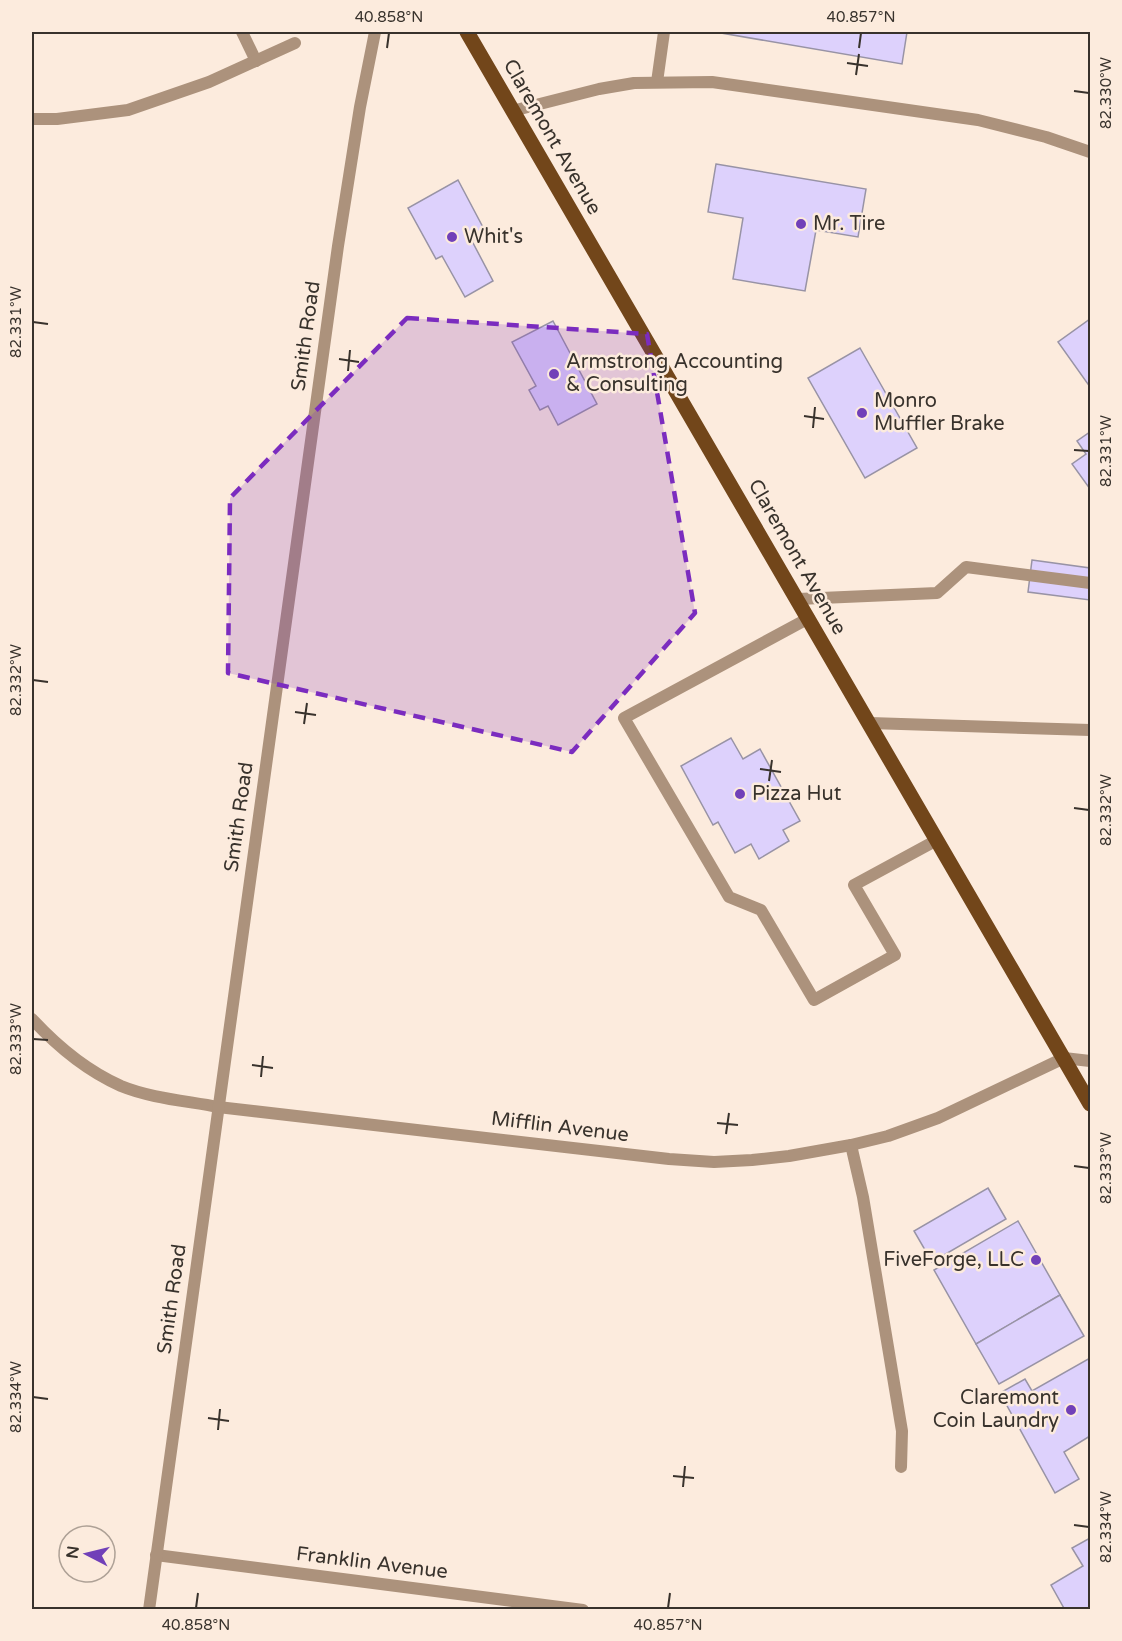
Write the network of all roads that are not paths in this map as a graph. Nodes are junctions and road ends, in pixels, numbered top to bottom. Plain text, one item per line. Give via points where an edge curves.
1 (242, 32) edge
2 (375, 32) edge
3 (467, 32) edge
4 (664, 32) edge
5 (295, 44) dead end
6 (256, 61) junction
7 (657, 82) junction
8 (512, 111) junction
9 (32, 119) edge
10 (1090, 152) edge
11 (1090, 584) edge
12 (798, 599) junction
13 (809, 618) junction
14 (870, 723) junction
15 (1090, 729) edge
16 (937, 840) junction
17 (32, 1019) edge
18 (1064, 1058) junction
19 (1090, 1061) edge
20 (1090, 1104) edge
21 (218, 1107) junction
22 (851, 1145) junction
23 (901, 1467) dead end
24 (156, 1556) junction
25 (149, 1610) edge
26 (583, 1610) edge

1 - 6 street
2 - 21 street, Smith Road via 338,246
3 - 8 main road, Claremont Avenue
4 - 7 street
5 - 6 street
6 - 9 street via 128,110
7 - 8 street via 599,89
7 - 10 street via 747,86 978,120
8 - 12 main road, Claremont Avenue
11 - 12 street via 966,567 937,593
12 - 13 main road, Claremont Avenue
13 - 14 main road, Claremont Avenue
13 - 16 street via 624,718 729,897 761,910 814,1000 895,956 854,885
14 - 15 street
14 - 16 main road, Claremont Avenue
16 - 18 main road, Claremont Avenue
17 - 21 street, Mifflin Avenue via 55,1044 122,1086
18 - 19 street
18 - 20 main road, Claremont Avenue
18 - 22 street, Mifflin Avenue via 938,1118
21 - 22 street, Mifflin Avenue via 714,1162 789,1156
21 - 24 street, Smith Road
22 - 23 street via 902,1431
24 - 25 street, Smith Road
24 - 26 street, Franklin Avenue

